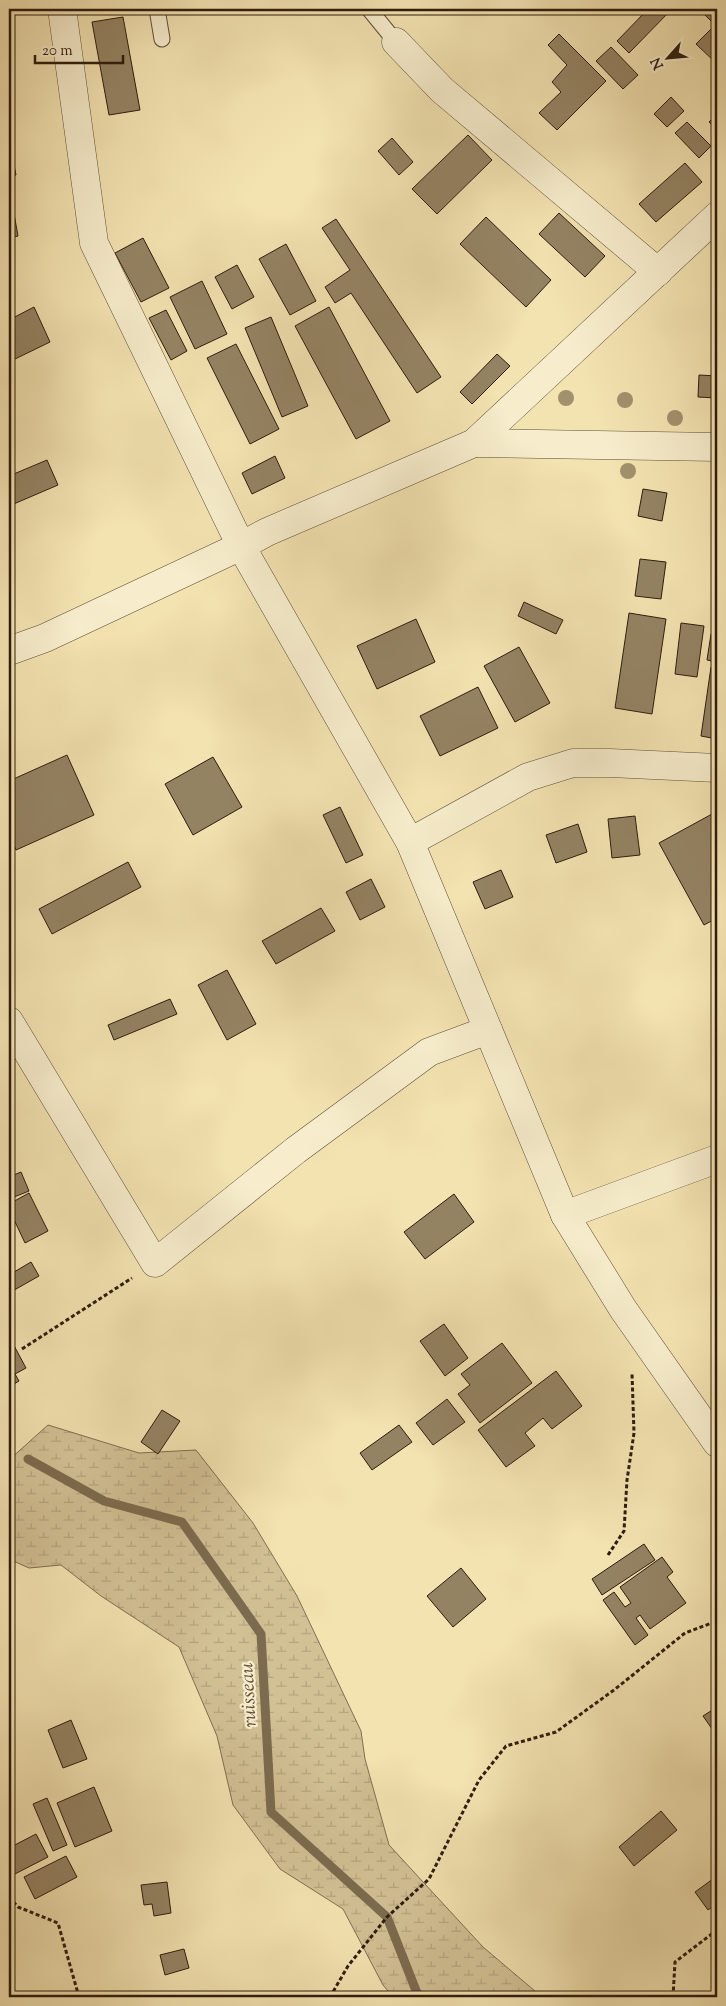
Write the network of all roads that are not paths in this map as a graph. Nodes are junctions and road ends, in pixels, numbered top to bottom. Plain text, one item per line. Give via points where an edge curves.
1 (62, 9) edge
2 (157, 9) edge
3 (369, 9) edge
4 (162, 39) dead end
5 (396, 42) joint
6 (717, 216) edge
7 (658, 272) junction
8 (474, 443) junction
9 (717, 447) edge
10 (241, 546) junction
11 (9, 650) edge
12 (717, 768) edge
13 (410, 842) junction
14 (9, 1021) edge
15 (488, 1030) junction
16 (717, 1159) edge
17 (565, 1216) junction
18 (717, 1443) edge

1 - 10 street via 94,243
2 - 4 lane
3 - 5 lane
5 - 7 street via 442,90
6 - 7 street
7 - 8 street
8 - 9 street
8 - 10 street
10 - 11 street via 45,638
10 - 13 street
12 - 13 street via 573,763 528,777
13 - 15 street
14 - 15 street via 155,1263 296,1150 429,1052
15 - 17 street
16 - 17 street
17 - 18 street via 623,1310

